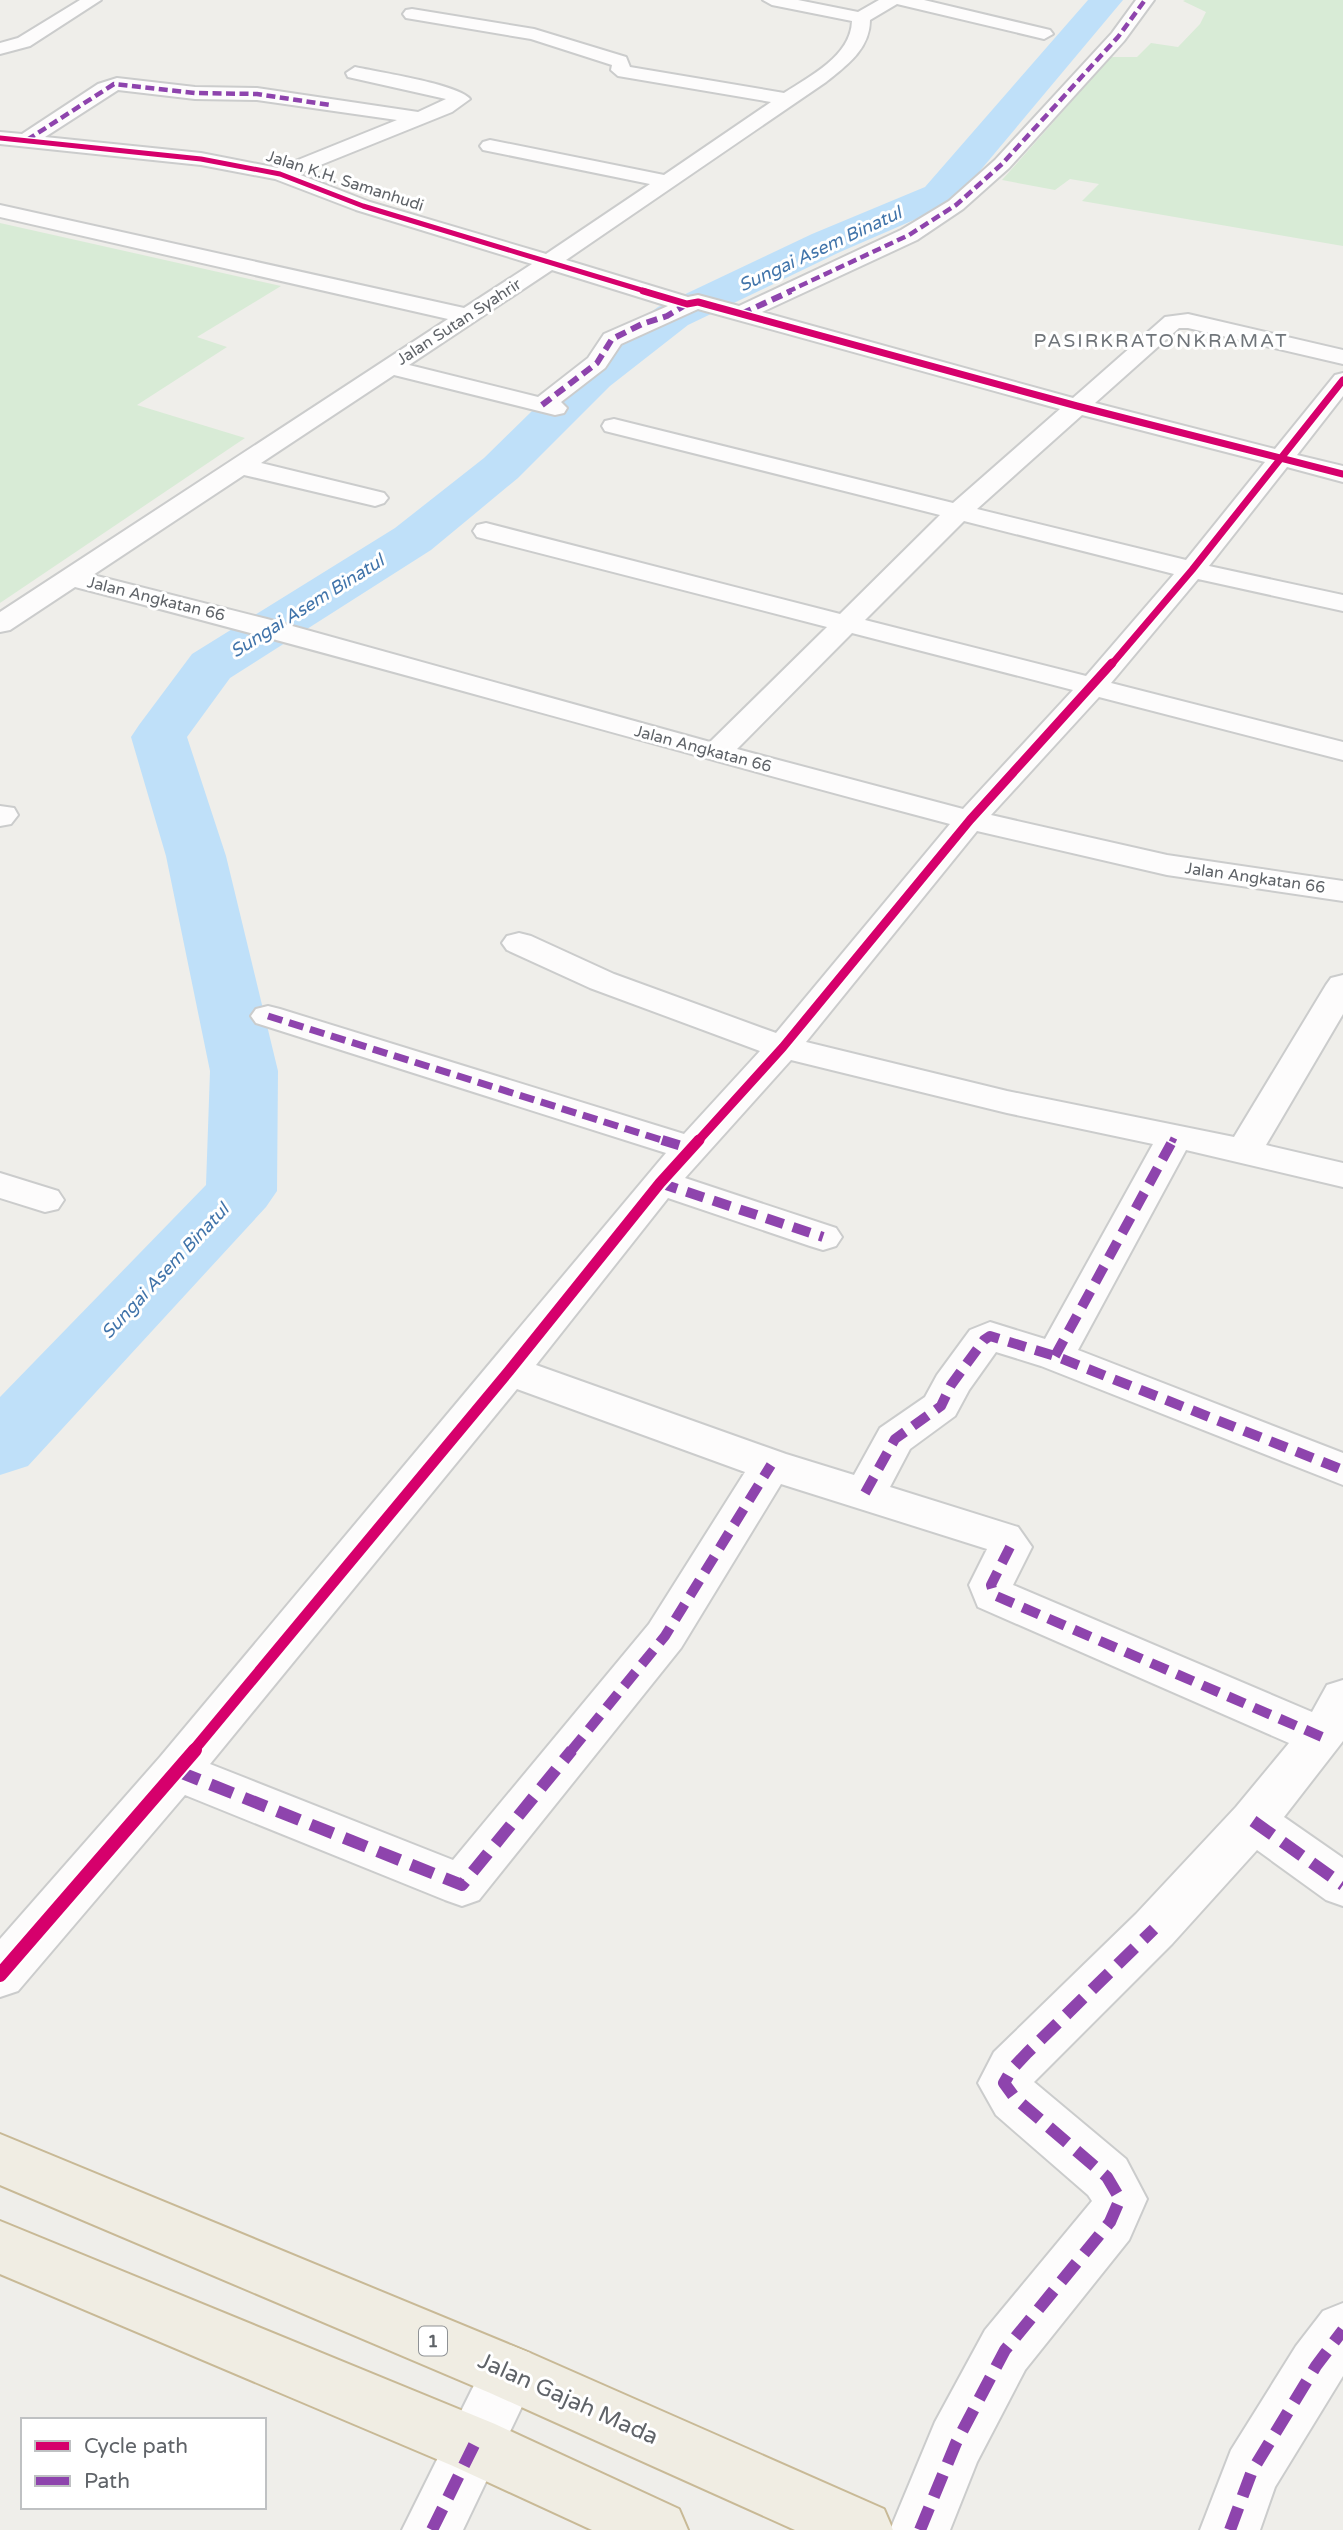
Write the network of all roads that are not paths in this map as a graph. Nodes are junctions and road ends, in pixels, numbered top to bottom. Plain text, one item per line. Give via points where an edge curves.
1 (92, 0) edge
2 (772, 0) edge
3 (892, 0) edge
4 (902, 0) edge
5 (1146, 0) edge
6 (412, 14) dead end
7 (861, 18) junction
8 (1044, 34) dead end
9 (0, 49) edge
10 (355, 74) dead end
11 (786, 99) junction
12 (421, 118) junction
13 (0, 138) edge
14 (27, 140) junction
15 (490, 146) dead end
16 (280, 174) junction
17 (666, 181) junction
18 (0, 211) edge
19 (551, 261) junction
20 (692, 303) junction
21 (738, 314) junction
22 (467, 316) junction
23 (1343, 357) edge
24 (389, 367) junction
25 (1343, 380) edge
26 (1077, 406) junction
27 (614, 426) dead end
28 (1279, 459) junction
29 (239, 466) junction
30 (1343, 474) edge
31 (375, 498) dead end
32 (958, 512) junction
33 (486, 531) dead end
34 (1192, 570) junction
35 (70, 577) junction
36 (1343, 603) edge
37 (0, 624) edge
38 (848, 624) junction
39 (1091, 688) junction
40 (1343, 751) edge
41 (716, 753) junction
42 (970, 820) junction
43 (1343, 891) edge
44 (519, 943) dead end
45 (1343, 985) edge
46 (268, 1016) dead end
47 (782, 1047) junction
48 (1174, 1138) junction
49 (691, 1149) junction
50 (1244, 1151) junction
51 (1343, 1175) edge
52 (660, 1183) junction
53 (0, 1185) edge
54 (45, 1200) dead end
55 (823, 1237) dead end
56 (1055, 1356) junction
57 (509, 1371) junction
58 (771, 1465) junction
59 (1343, 1470) edge
60 (865, 1493) junction
61 (1333, 1717) edge
62 (177, 1771) junction
63 (1253, 1821) junction
64 (1343, 1885) edge
65 (0, 1975) edge
66 (0, 2159) edge
67 (0, 2247) edge
68 (1343, 2330) edge
69 (510, 2373) junction
70 (474, 2445) junction
71 (432, 2530) edge
72 (658, 2530) edge
73 (863, 2530) edge
74 (920, 2530) edge
75 (1230, 2530) edge

1 - 9 street via 32,37
2 - 7 street
3 - 7 street
4 - 8 street
5 - 21 street via 1002,164 956,205 876,251
6 - 11 street via 551,39 619,61 625,72
7 - 11 street, Jalan Sutan Syahrir via 851,53
10 - 12 street via 460,97
11 - 17 street, Jalan Sutan Syahrir
12 - 14 street via 257,94 117,84
12 - 16 street
13 - 14 street, Jalan K.H. Samanhudi
14 - 16 street, Jalan K.H. Samanhudi via 201,159
15 - 17 street
16 - 19 street, Jalan K.H. Samanhudi via 363,206
17 - 19 street, Jalan Sutan Syahrir
18 - 22 street
19 - 20 street, Jalan K.H. Samanhudi
19 - 22 street, Jalan Sutan Syahrir
20 - 21 street, Jalan K.H. Samanhudi
20 - 24 street via 612,339 597,363 548,406
21 - 26 street, Jalan K.H. Samanhudi
22 - 24 street, Jalan Sutan Syahrir
23 - 26 street via 1176,320
24 - 29 street, Jalan Sutan Syahrir
25 - 28 street
26 - 28 street, Jalan K.H. Samanhudi
26 - 32 street
27 - 32 street
28 - 30 street, Jalan K.H. Samanhudi
28 - 34 street
29 - 31 street
29 - 35 street, Jalan Sutan Syahrir
32 - 34 street
32 - 38 street
33 - 38 street
34 - 36 street
34 - 39 street
35 - 37 street, Jalan Sutan Syahrir
35 - 41 street, Jalan Angkatan 66
38 - 39 street
38 - 41 street
39 - 40 street
39 - 42 street
41 - 42 street, Jalan Angkatan 66
42 - 43 street, Jalan Angkatan 66 via 1167,865
42 - 47 street
44 - 47 street via 602,981
45 - 50 street
46 - 49 street
47 - 48 street
47 - 49 street
48 - 50 street
48 - 56 street
49 - 52 street
50 - 51 street
52 - 55 street
52 - 57 street
53 - 54 street
56 - 59 street
56 - 60 street via 987,1337 941,1406 895,1440
57 - 58 street
57 - 62 street
58 - 60 street
58 - 62 street via 665,1636 462,1885
60 - 61 street via 1003,1538 1010,1547 991,1585 994,1595
61 - 63 street
62 - 65 street
63 - 64 street
63 - 74 street via 1154,1929 1020,2061 1004,2083 1015,2098 1107,2177 1120,2199 1110,2222 1005,2350 956,2443
66 - 69 highway, Jalan Gajah Mada / 1
67 - 70 highway
68 - 75 street via 1252,2471
69 - 70 street
69 - 73 highway, Jalan Gajah Mada / 1
70 - 71 street
70 - 72 highway

